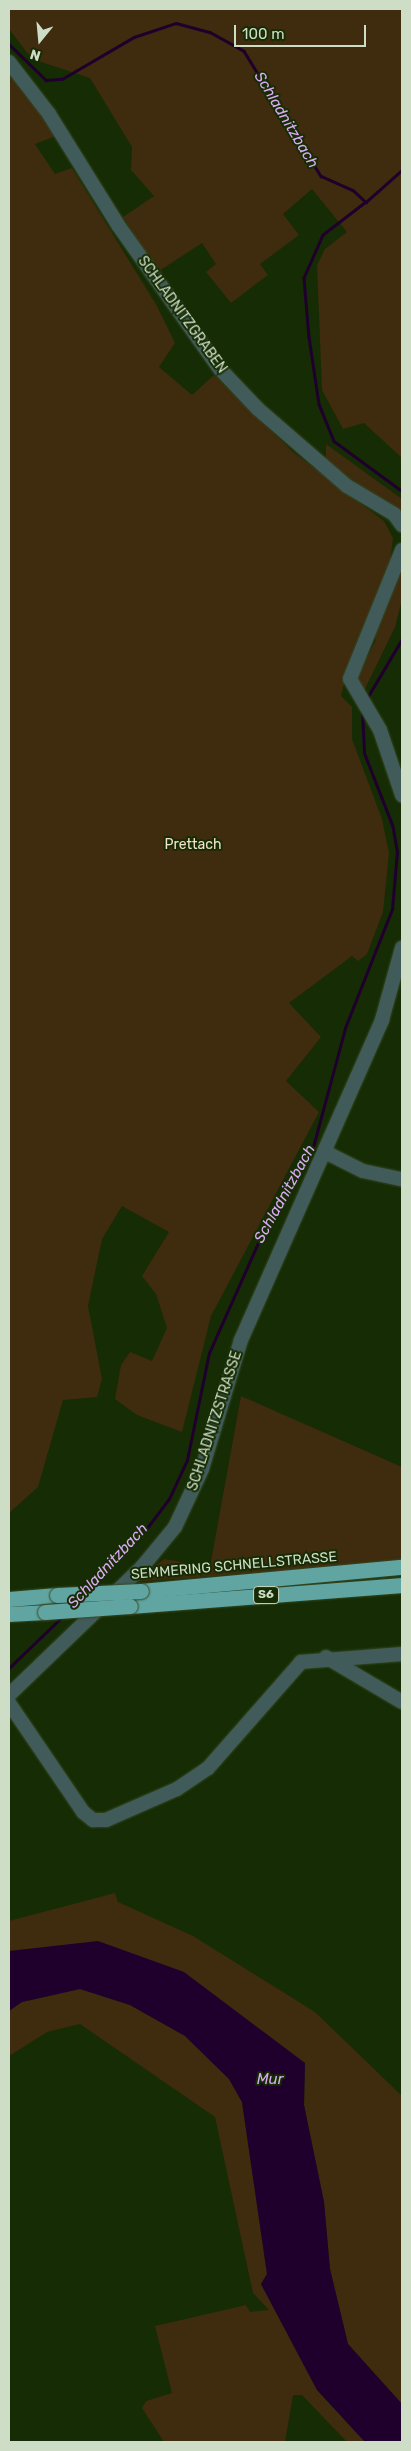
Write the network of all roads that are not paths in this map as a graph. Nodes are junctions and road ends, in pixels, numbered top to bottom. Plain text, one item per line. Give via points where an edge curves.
1 (9, 62) edge
2 (402, 525) edge
3 (402, 550) edge
4 (402, 795) edge
5 (402, 948) edge
6 (327, 1153) junction
7 (402, 1179) edge
8 (402, 1568) edge
9 (402, 1585) edge
10 (9, 1599) edge
11 (9, 1614) edge
12 (402, 1654) edge
13 (325, 1656) junction
14 (9, 1695) edge
15 (402, 1702) edge
16 (9, 1703) edge

1 - 2 street, SCHLADNITZGRABEN via 44,105 118,225 220,369 264,415 347,486 394,514
3 - 4 street via 350,679 356,695 373,718
5 - 6 street, SCHLADNITZSTRASSE via 382,1020
6 - 7 street via 363,1170
6 - 14 street, SCHLADNITZSTRASSE via 241,1340 202,1469 175,1528 142,1567
8 - 10 highway, SEMMERING SCHNELLSTRASSE / S6, bridge
9 - 11 highway, S6, bridge
12 - 13 street
13 - 15 street
13 - 16 street via 300,1662 208,1768 177,1789 106,1820 93,1820 84,1812

